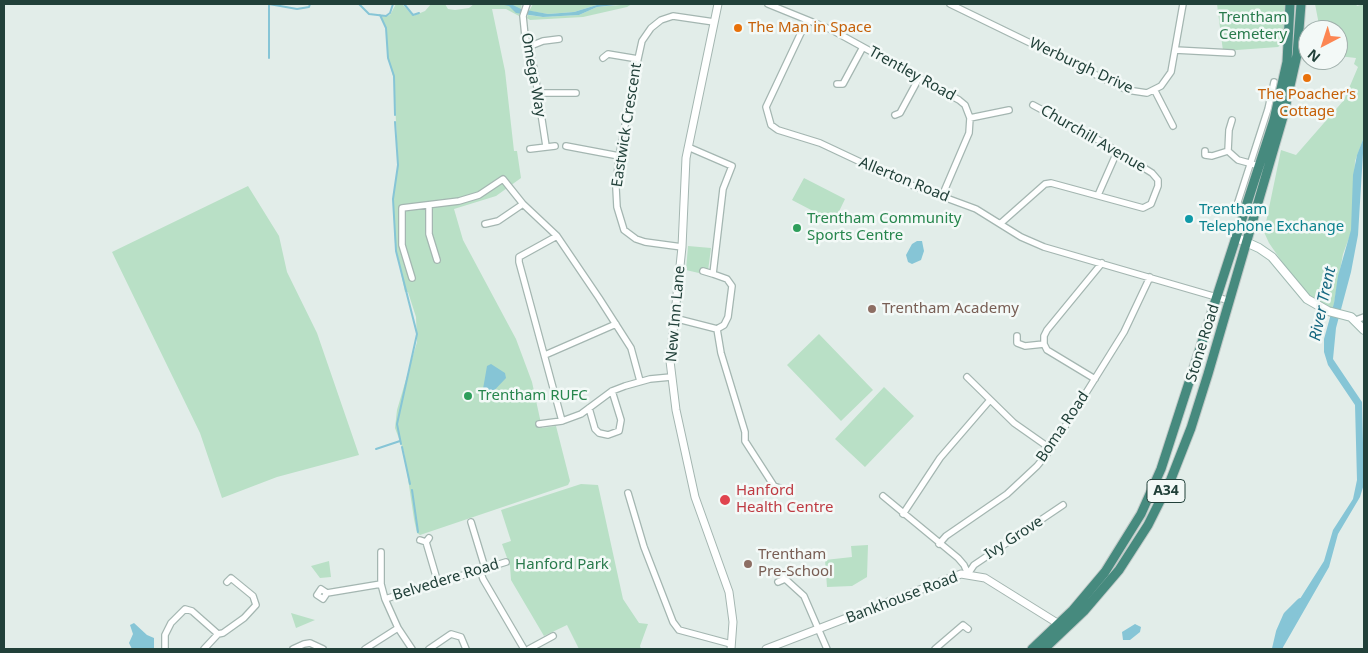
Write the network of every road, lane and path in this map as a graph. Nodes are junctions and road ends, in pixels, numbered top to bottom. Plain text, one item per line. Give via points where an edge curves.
1 (718, 4) edge
2 (768, 4) edge
3 (950, 4) edge
4 (967, 4) edge
5 (1183, 4) edge
6 (1290, 4) edge
7 (1300, 4) edge
8 (526, 6) edge
9 (964, 10) junction
10 (807, 20) junction
11 (714, 22) junction
12 (555, 42) dead end
13 (528, 47) junction
14 (864, 47) junction
15 (1175, 50) junction
16 (1232, 53) dead end
17 (605, 54) dead end
18 (638, 59) junction
19 (919, 78) junction
20 (1274, 82) dead end
21 (842, 85) dead end
22 (1155, 91) junction
23 (576, 92) dead end
24 (538, 93) junction
25 (1033, 105) dead end
26 (1006, 113) dead end
27 (899, 115) dead end
28 (970, 118) junction
29 (1232, 120) dead end
30 (1173, 126) dead end
31 (546, 146) junction
32 (556, 146) dead end
33 (566, 146) dead end
34 (688, 147) junction
35 (530, 149) dead end
36 (1205, 151) dead end
37 (1228, 151) junction
38 (1117, 152) junction
39 (619, 156) junction
40 (1250, 163) junction
41 (1260, 166) junction
42 (1098, 195) junction
43 (942, 196) junction
44 (1238, 202) dead end
45 (523, 204) junction
46 (429, 205) junction
47 (1001, 223) junction
48 (484, 224) dead end
49 (557, 236) junction
50 (1237, 238) junction
51 (1247, 243) junction
52 (682, 247) junction
53 (437, 260) dead end
54 (1102, 263) junction
55 (703, 271) dead end
56 (713, 274) junction
57 (1150, 277) junction
58 (412, 278) dead end
59 (1218, 297) junction
60 (1230, 301) junction
61 (674, 318) junction
62 (1360, 319) edge
63 (616, 324) junction
64 (717, 329) junction
65 (1364, 330) edge
66 (1015, 342) dead end
67 (1044, 344) junction
68 (545, 355) junction
69 (671, 377) junction
70 (967, 377) dead end
71 (1095, 379) junction
72 (640, 381) junction
73 (612, 391) junction
74 (990, 400) junction
75 (589, 408) junction
76 (562, 421) junction
77 (539, 424) dead end
78 (1050, 449) junction
79 (775, 489) dead end
80 (628, 494) dead end
81 (884, 496) dead end
82 (1064, 505) dead end
83 (903, 514) junction
84 (471, 522) dead end
85 (425, 540) dead end
86 (939, 544) junction
87 (381, 552) dead end
88 (506, 562) dead end
89 (483, 569) junction
90 (968, 574) junction
91 (231, 578) dead end
92 (782, 579) dead end
93 (438, 583) junction
94 (381, 584) junction
95 (327, 593) dead end
96 (385, 599) junction
97 (1063, 626) junction
98 (398, 628) junction
99 (968, 629) dead end
100 (818, 630) junction
101 (218, 634) junction
102 (554, 636) dead end
103 (732, 648) edge
104 (165, 649) edge
105 (204, 649) edge
106 (293, 649) edge
107 (323, 649) edge
108 (365, 649) edge
109 (412, 649) edge
110 (429, 649) edge
111 (466, 649) edge
112 (524, 649) edge
113 (529, 649) edge
114 (766, 649) edge
115 (826, 649) edge
116 (935, 649) edge
117 (1032, 649) edge
118 (1044, 649) edge

1 - 11 street, New Inn Lane
2 - 10 street, Trentley Road
3 - 9 street, Werburgh Drive
4 - 9 street
5 - 15 street, Werburgh Drive
6 - 41 highway, Stone Road / A34 via 1289,49 1281,94
7 - 51 highway, Stone Road / A34 via 1294,73
8 - 13 street, Omega Way via 523,16
9 - 22 street, Werburgh Drive via 1127,90 1137,93
10 - 14 street, Trentley Road
10 - 43 street, Allerton Road via 766,107 771,125
11 - 18 street, Eastwick Crescent via 673,16 661,20 642,41
11 - 34 street, New Inn Lane
12 - 13 street
13 - 24 street, Omega Way
14 - 19 street, Trentley Road
14 - 21 street
15 - 16 street
15 - 22 street, Werburgh Drive via 1171,72
17 - 18 street
18 - 39 street, Eastwick Crescent
19 - 27 street
19 - 28 street, Trentley Road via 959,100
20 - 40 street
22 - 30 street
23 - 24 street
24 - 31 street, Omega Way
25 - 38 street, Churchill Avenue via 1061,124
26 - 28 street
28 - 43 street via 963,152
29 - 37 street
31 - 32 street
31 - 35 street
33 - 39 street
34 - 52 street, New Inn Lane
34 - 56 street via 734,167 722,189
36 - 37 street via 1205,155 1212,156
37 - 40 street via 1238,160
38 - 42 street
38 - 42 street, Churchill Avenue via 1156,176 1158,186 1153,201 1143,208
39 - 52 street, Eastwick Crescent via 616,207 624,230 646,242
40 - 41 street
40 - 44 street
41 - 50 highway, Stone Road / A34
42 - 47 street via 1045,184
43 - 47 street, Allerton Road via 976,208
45 - 46 street via 502,179 479,195
45 - 48 street via 498,221
45 - 49 street
46 - 53 street via 429,234
46 - 58 street via 402,208 402,245
47 - 54 street, Allerton Road via 1021,237
49 - 63 street
49 - 68 street via 519,257
50 - 51 main road
50 - 59 highway, Stone Road / A34
51 - 60 highway, Stone Road / A34
51 - 62 main road via 1272,258 1307,299 1328,311
52 - 61 street, New Inn Lane
54 - 57 street, Allerton Road
54 - 67 street via 1047,330
55 - 56 street
56 - 64 street via 727,279 732,286 728,317
57 - 59 street, Allerton Road
57 - 71 street, Boma Road via 1124,332
59 - 60 street, Allerton Road
59 - 97 highway, Stone Road / A34 via 1174,436 1142,514 1105,572
60 - 97 highway, Stone Road / A34 via 1192,428 1160,502 1133,549 1102,591
61 - 64 street
61 - 69 street, New Inn Lane
62 - 65 main road
63 - 68 street
63 - 72 street via 631,348
64 - 79 street via 745,441
66 - 67 street via 1029,347
67 - 71 street via 1048,350
68 - 76 street
69 - 72 street
69 - 103 street, New Inn Lane via 695,497 729,592
70 - 74 street
71 - 78 street, Boma Road
72 - 73 street
73 - 75 street
73 - 75 street via 621,420 619,431 608,435 599,433
74 - 78 street via 1014,423
74 - 83 street via 940,458
75 - 76 street
76 - 77 street
78 - 86 street, Boma Road via 1007,494
80 - 103 street via 673,622 679,630
81 - 83 street
82 - 90 street, Ivy Grove via 974,564
83 - 86 street
84 - 89 street
85 - 93 street
86 - 90 street via 958,558
87 - 94 street
88 - 89 street, Belvedere Road
89 - 93 street, Belvedere Road
89 - 112 street via 483,580
90 - 97 street, Bankhouse Road via 985,578
90 - 100 street, Bankhouse Road via 953,576
91 - 101 street via 253,596 256,605 244,618
92 - 100 street via 804,596
93 - 96 street, Belvedere Road
94 - 95 street
94 - 96 street
96 - 98 street
97 - 117 highway, Stone Road / A34
97 - 118 highway, Stone Road / A34
98 - 108 street
98 - 109 street
99 - 116 street via 963,624
100 - 114 street, Bankhouse Road
100 - 115 street
101 - 104 street via 185,608 165,635
101 - 105 street
102 - 113 street
106 - 107 street via 310,643
110 - 111 street via 451,634 461,637

